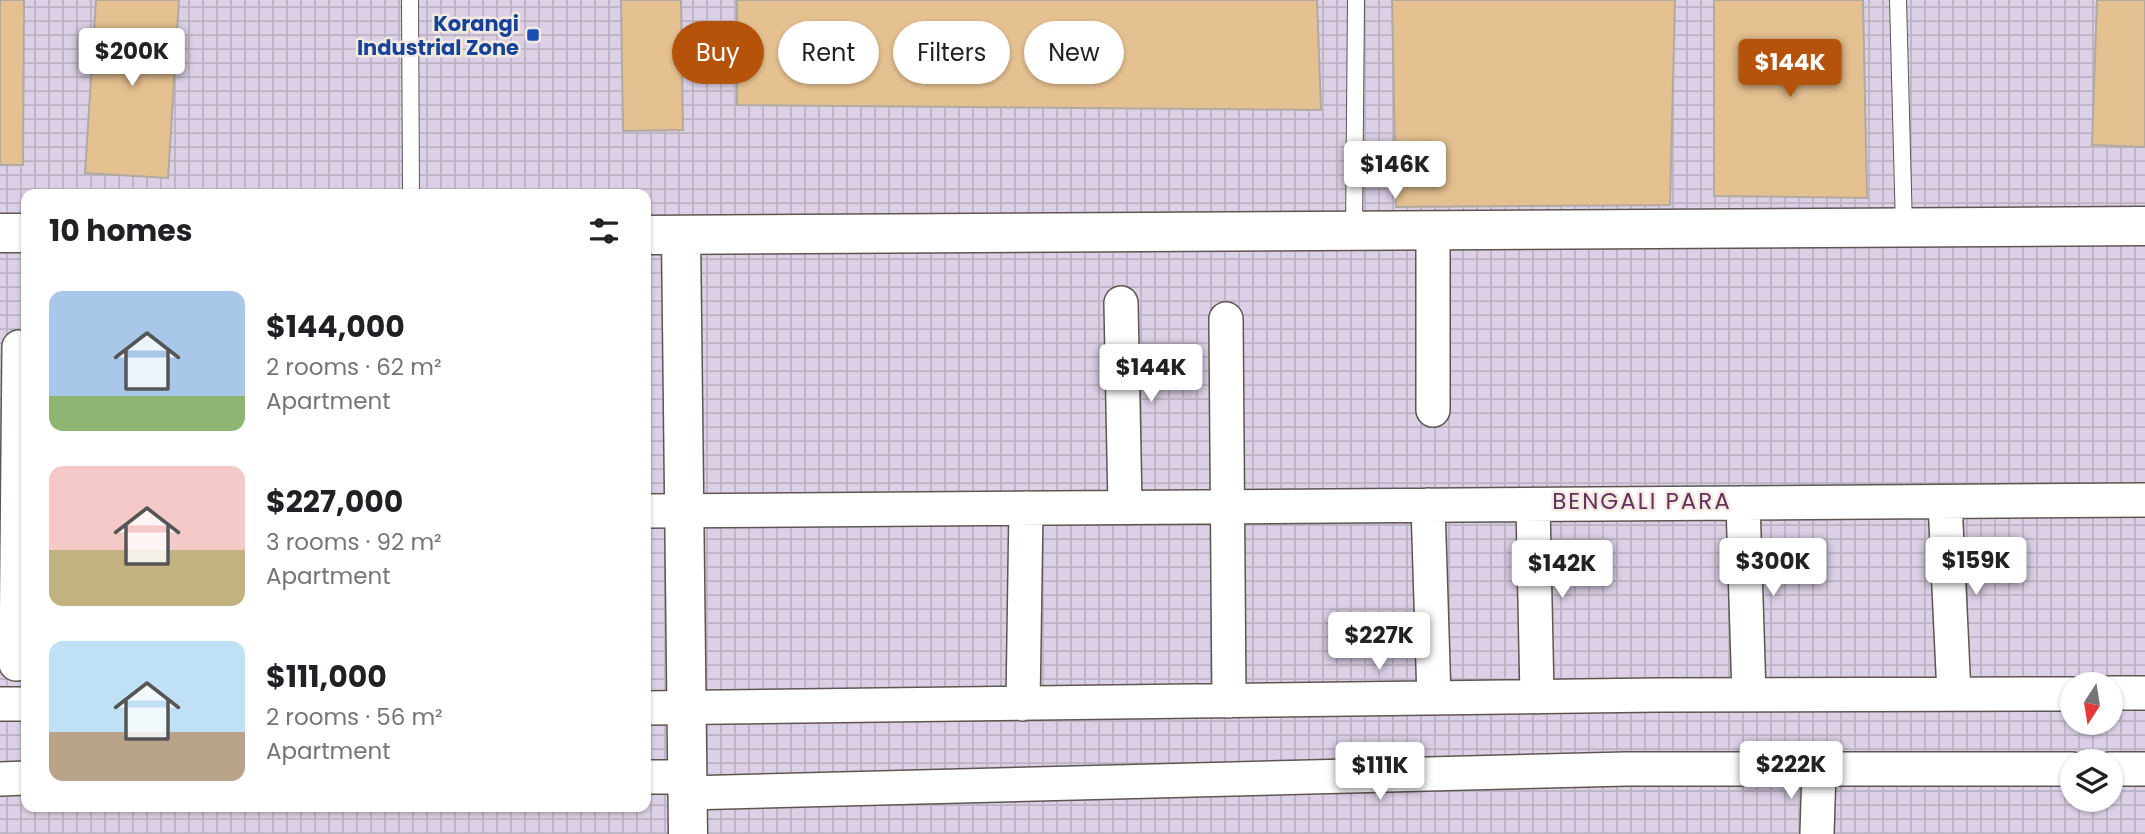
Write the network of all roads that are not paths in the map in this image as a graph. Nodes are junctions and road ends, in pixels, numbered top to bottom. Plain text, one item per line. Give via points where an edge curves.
1 (410, 0) edge
2 (1356, 0) edge
3 (1898, 0) edge
4 (411, 189) edge
5 (2145, 226) edge
6 (1904, 228) junction
7 (1433, 230) junction
8 (1354, 231) junction
9 (0, 233) edge
10 (21, 233) edge
11 (663, 235) edge
12 (1121, 303) dead end
13 (1226, 318) dead end
14 (19, 347) dead end
15 (1433, 410) dead end
16 (2145, 500) edge
17 (1945, 502) junction
18 (1743, 503) junction
19 (1428, 505) junction
20 (1533, 505) junction
21 (1125, 507) junction
22 (1227, 507) junction
23 (1026, 508) junction
24 (684, 510) junction
25 (651, 511) edge
26 (14, 515) edge
27 (16, 664) dead end
28 (2123, 693) edge
29 (2145, 693) edge
30 (1954, 694) junction
31 (2060, 694) edge
32 (1749, 695) junction
33 (1536, 697) junction
34 (1434, 698) junction
35 (1229, 701) junction
36 (0, 704) edge
37 (21, 704) edge
38 (1023, 704) junction
39 (651, 708) edge
40 (686, 708) junction
41 (2060, 769) edge
42 (2123, 769) edge
43 (2145, 769) edge
44 (1819, 770) junction
45 (21, 778) edge
46 (651, 778) edge
47 (0, 779) edge
48 (687, 785) junction
49 (688, 834) edge
50 (1817, 834) edge

1 - 4 lane
2 - 8 lane
3 - 6 lane
5 - 6 street
6 - 7 street
7 - 8 street
7 - 15 street
8 - 11 street
9 - 10 street
11 - 24 street
12 - 21 street
13 - 22 street
14 - 26 street
16 - 17 street
17 - 18 street
17 - 30 street
18 - 20 street
18 - 32 street
19 - 20 street
19 - 22 street
19 - 34 street
20 - 33 street
21 - 22 street
21 - 23 street
22 - 35 street
23 - 24 street
23 - 38 street
24 - 25 street
24 - 40 street
26 - 27 street
28 - 29 street
30 - 31 street
30 - 32 street
32 - 33 street
33 - 34 street
34 - 35 street
35 - 38 street
36 - 37 street
38 - 40 street
39 - 40 street
40 - 48 street
41 - 44 street
42 - 43 street
44 - 48 street via 1626,769
44 - 50 street
45 - 47 street
46 - 48 street
48 - 49 street

